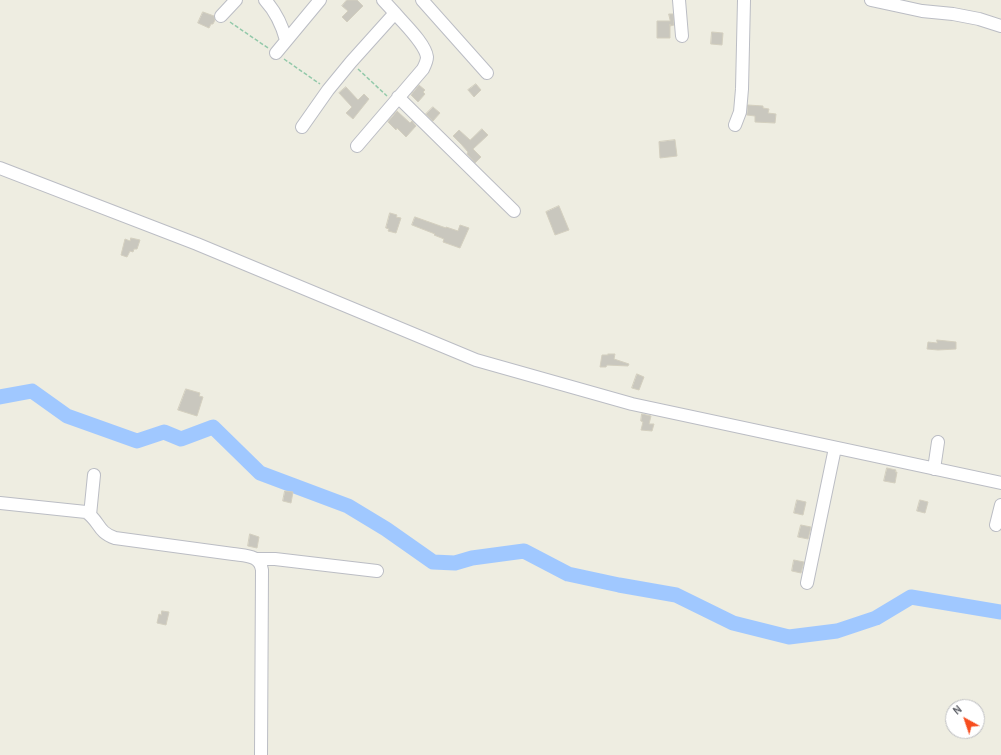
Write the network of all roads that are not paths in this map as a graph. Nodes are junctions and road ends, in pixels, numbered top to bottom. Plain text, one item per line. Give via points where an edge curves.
1 (236, 0) edge
2 (265, 0) edge
3 (320, 0) edge
4 (383, 0) edge
5 (422, 0) edge
6 (679, 0) edge
7 (744, 0) edge
8 (871, 0) edge
9 (223, 9) edge
10 (395, 14) junction
11 (1001, 26) edge
12 (682, 36) dead end
13 (286, 40) junction
14 (276, 53) dead end
15 (486, 73) dead end
16 (396, 100) junction
17 (735, 124) dead end
18 (302, 127) dead end
19 (357, 146) dead end
20 (0, 168) edge
21 (514, 211) dead end
22 (938, 442) dead end
23 (835, 448) junction
24 (934, 469) junction
25 (94, 475) dead end
26 (1001, 483) edge
27 (0, 503) edge
28 (1001, 505) edge
29 (90, 514) junction
30 (996, 524) dead end
31 (257, 559) junction
32 (377, 571) dead end
33 (807, 583) dead end
34 (261, 755) edge

1 - 9 street
2 - 13 street via 274,10
3 - 13 street
4 - 10 street
5 - 15 street
6 - 12 street
7 - 17 street via 742,89 740,112
8 - 11 street via 979,19
10 - 16 street via 422,45 427,57 423,69
10 - 18 street via 351,62
13 - 14 street
16 - 19 street
16 - 21 street
20 - 23 street via 197,244 476,360 632,404
22 - 24 street
23 - 24 street
23 - 33 street
24 - 26 street
25 - 29 street
27 - 29 street via 80,510
28 - 30 street
29 - 31 street via 105,534 115,538 252,556
31 - 32 street
31 - 34 street via 262,570

